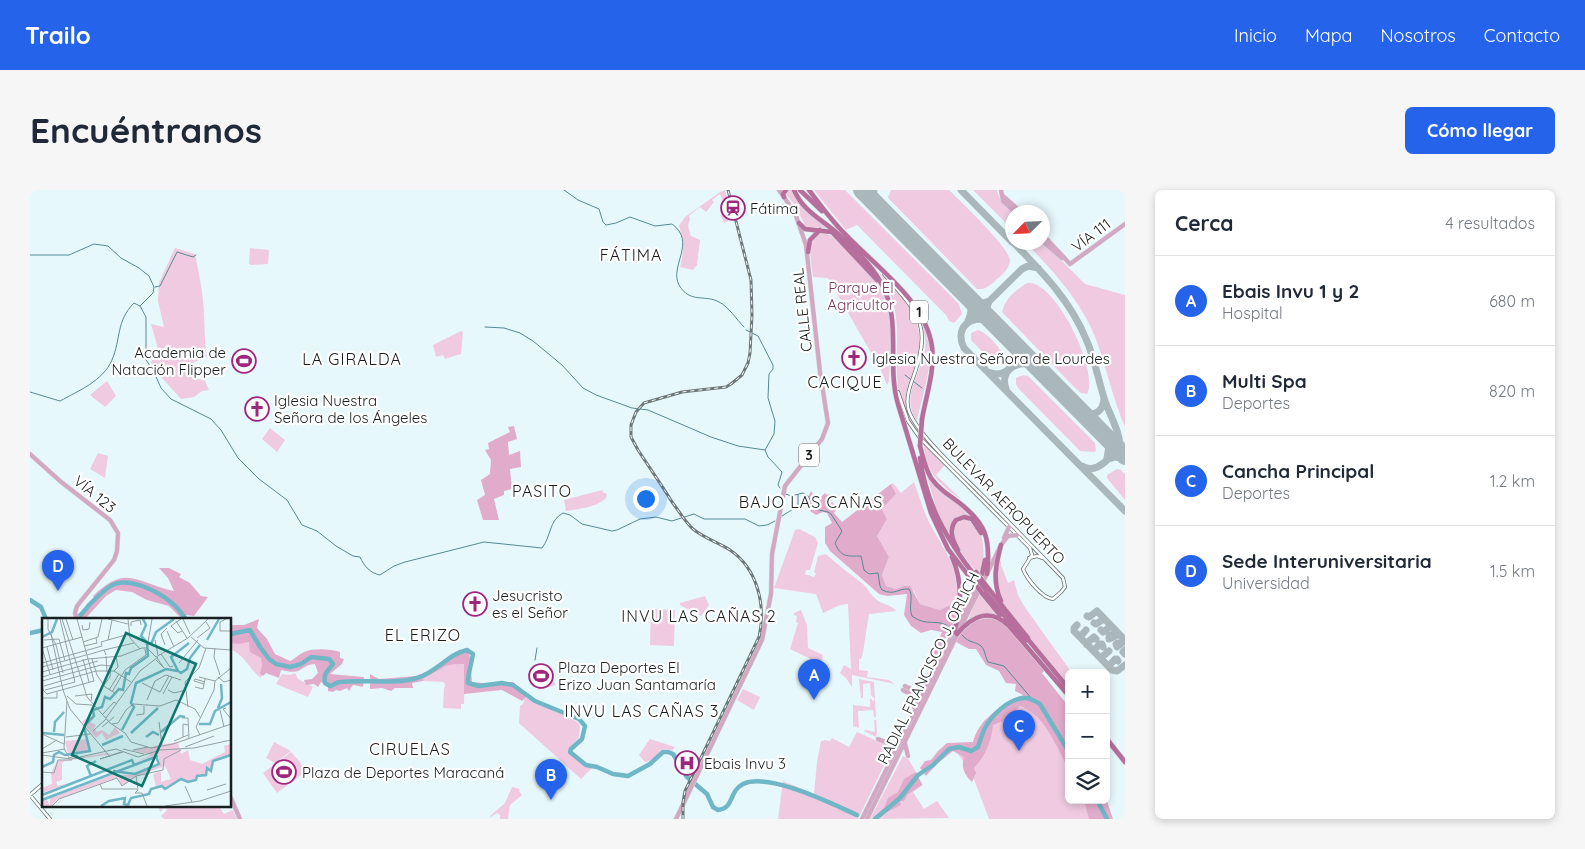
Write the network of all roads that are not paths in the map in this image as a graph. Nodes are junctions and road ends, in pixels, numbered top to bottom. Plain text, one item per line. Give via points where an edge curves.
1 (779, 190) edge
2 (786, 190) edge
3 (794, 190) edge
4 (800, 190) edge
5 (809, 190) edge
6 (1001, 192) edge
7 (784, 197) junction
8 (1008, 205) edge
9 (1014, 205) edge
10 (783, 206) dead end
11 (795, 214) junction
12 (800, 223) junction
13 (1125, 224) edge
14 (839, 228) junction
15 (820, 230) junction
16 (1050, 243) edge
17 (1050, 248) edge
18 (808, 252) junction
19 (1070, 264) junction
20 (877, 267) junction
21 (884, 287) junction
22 (894, 378) junction
23 (920, 446) junction
24 (30, 454) edge
25 (1009, 527) junction
26 (941, 531) junction
27 (1017, 535) junction
28 (1001, 544) junction
29 (950, 547) junction
30 (958, 550) junction
31 (1029, 558) junction
32 (1044, 559) junction
33 (985, 574) junction
34 (974, 575) junction
35 (985, 591) junction
36 (76, 616) edge
37 (1013, 618) junction
38 (955, 633) junction
39 (951, 637) junction
40 (1036, 652) junction
41 (1065, 685) edge
42 (1065, 689) edge
43 (1065, 689) edge
44 (878, 739) dead end
45 (1110, 739) edge
46 (905, 740) junction
47 (1110, 743) edge
48 (899, 744) junction
49 (898, 755) junction
50 (1125, 757) edge
51 (1125, 762) edge
52 (889, 764) junction
53 (42, 786) edge
54 (30, 795) edge
55 (231, 798) edge
56 (868, 814) edge
57 (50, 819) edge
58 (240, 819) edge
59 (676, 819) edge
60 (861, 819) edge

1 - 7 main road, CALLE REAL / 3
2 - 7 highway
3 - 21 highway, 1 via 804,206 838,233
4 - 14 highway
5 - 14 highway, 1
6 - 8 main road
6 - 9 main road
7 - 11 main road, CALLE REAL / 3
10 - 11 main road
11 - 12 main road, CALLE REAL / 3
12 - 15 highway via 805,229
12 - 18 main road, CALLE REAL / 3
13 - 19 main road, VÍA 111
14 - 20 highway, 1
15 - 18 highway via 810,240
15 - 21 highway via 834,234
16 - 19 main road, VÍA 111
17 - 19 main road, VÍA 111
18 - 59 main road, CALLE REAL / 3 via 828,423 822,439 785,486 772,554 771,594 764,634
20 - 23 highway, 1, bridge via 917,308 930,336 932,368
20 - 32 street, BULEVAR AEROPUERTO via 914,310 922,330 922,354 908,394 911,417 944,457
21 - 22 highway, 1 via 893,316
22 - 25 street, BULEVAR AEROPUERTO via 905,414 916,432
22 - 26 highway, 1 via 896,398 919,480
23 - 26 highway, 1 via 922,471
23 - 33 highway via 934,482 980,523 988,548
24 - 36 main road, VÍA 123 via 81,494 113,524 118,533 114,560 77,606
25 - 27 street, BULEVAR AEROPUERTO
25 - 28 main road, RADIAL FRANCISCO J. ORLICH
26 - 29 highway, 1
26 - 30 highway, 1
26 - 34 highway, 1
27 - 28 main road via 1008,536
27 - 31 street, BULEVAR AEROPUERTO via 1030,548
28 - 33 main road, RADIAL FRANCISCO J. ORLICH
28 - 37 highway via 996,585
29 - 34 highway, 1
29 - 35 highway, 1, bridge via 968,575
29 - 38 highway via 961,592
30 - 33 highway via 952,526 958,519 968,518 976,523 983,538
30 - 34 highway, 1
31 - 32 street via 1037,556
31 - 32 street, BULEVAR AEROPUERTO via 1023,569 1025,574 1046,597 1053,598 1065,589 1066,582
33 - 38 main road, RADIAL FRANCISCO J. ORLICH
34 - 35 highway, 1, bridge
35 - 37 highway, 1
35 - 40 highway, 1
37 - 40 highway, 1
38 - 39 main road, RADIAL FRANCISCO J. ORLICH
38 - 42 highway via 976,618 998,617
38 - 46 main road, RADIAL FRANCISCO J. ORLICH
39 - 48 main road, RADIAL FRANCISCO J. ORLICH
39 - 48 main road via 921,689 904,688 915,696 916,701
40 - 41 highway, 1
40 - 43 highway, 1
44 - 52 main road via 892,746
45 - 50 highway
46 - 49 main road, RADIAL FRANCISCO J. ORLICH
46 - 49 main road via 908,756 904,753
47 - 51 highway
48 - 52 main road, RADIAL FRANCISCO J. ORLICH
49 - 56 main road, RADIAL FRANCISCO J. ORLICH
52 - 56 main road, RADIAL FRANCISCO J. ORLICH
53 - 54 street
54 - 57 street
55 - 58 main road
56 - 60 main road

